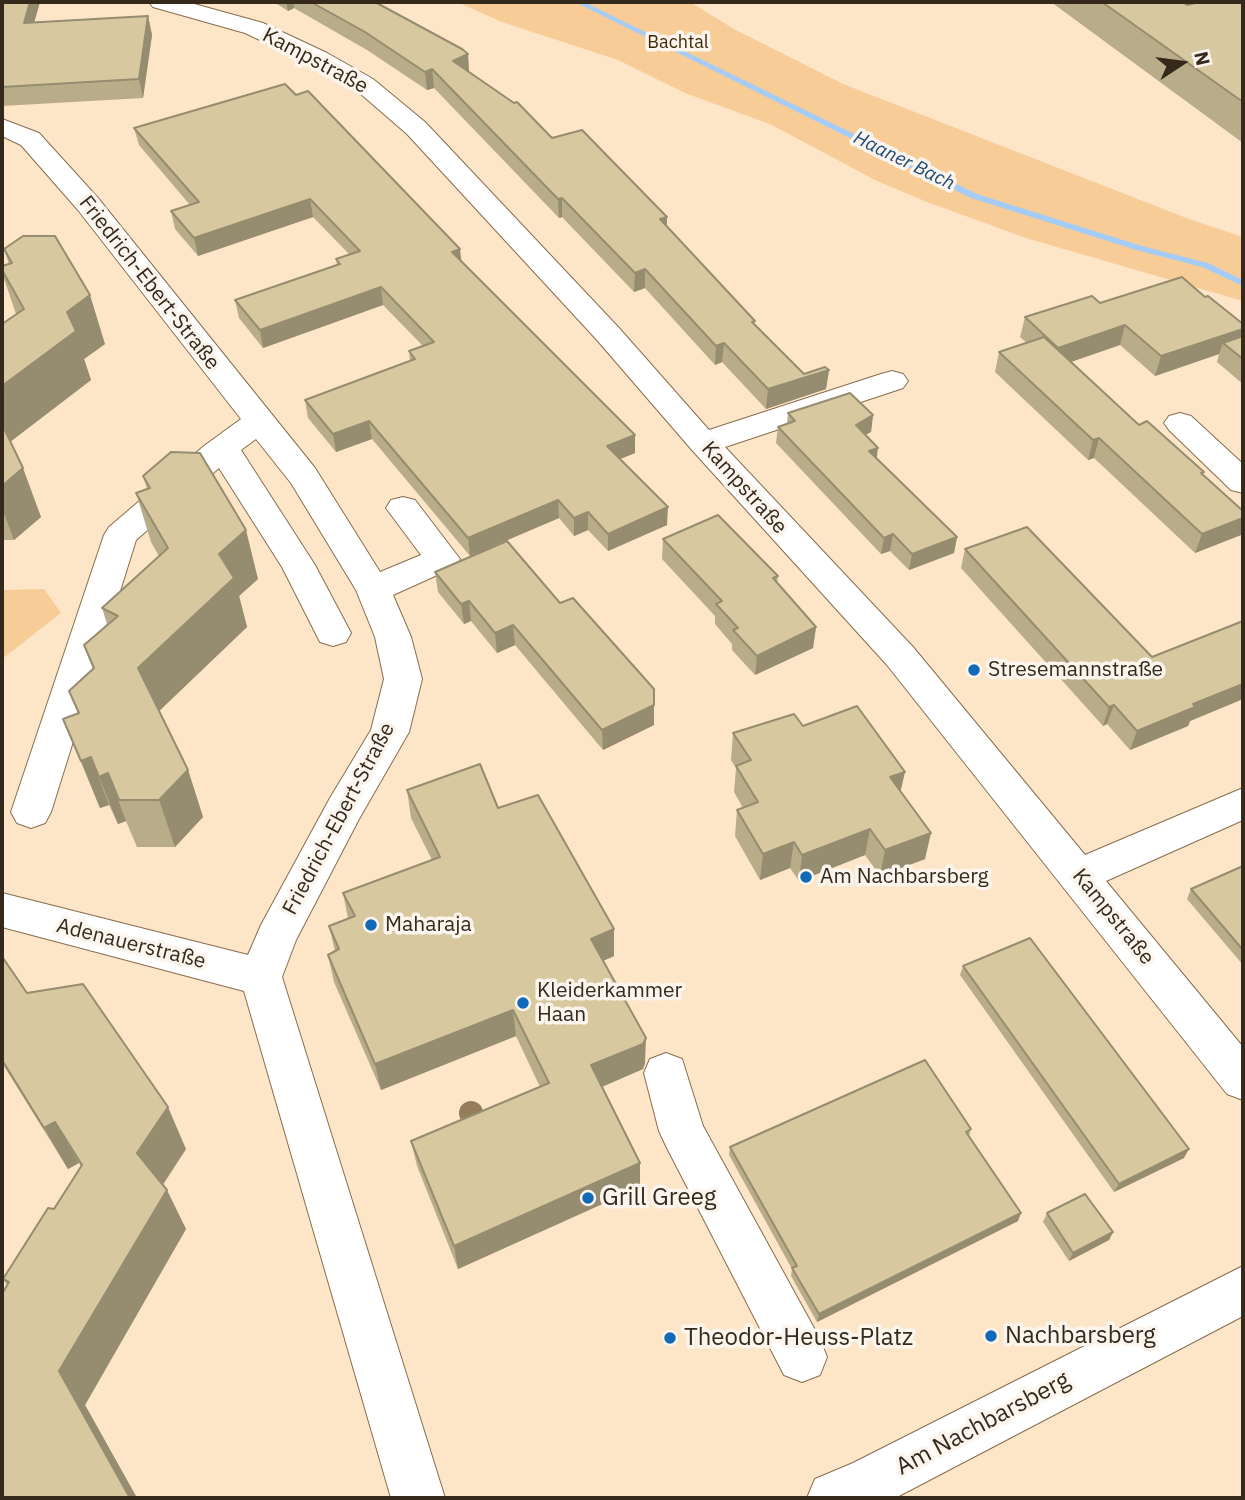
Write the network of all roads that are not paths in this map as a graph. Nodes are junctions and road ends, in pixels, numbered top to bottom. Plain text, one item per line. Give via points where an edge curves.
1 (161, 2) edge
2 (2, 127) edge
3 (892, 381) dead end
4 (259, 421) junction
5 (1180, 424) dead end
6 (703, 443) junction
7 (223, 448) junction
8 (1243, 482) edge
9 (403, 508) dead end
10 (373, 589) junction
11 (333, 634) dead end
12 (1243, 803) edge
13 (31, 812) dead end
14 (1079, 875) junction
15 (2, 910) edge
16 (261, 977) junction
17 (666, 1073) dead end
18 (1243, 1080) edge
19 (1243, 1290) edge
20 (802, 1357) dead end
21 (418, 1498) edge
22 (836, 1498) edge

1 - 6 street, Kampstraße via 254,28 364,84 443,156
2 - 4 street, Friedrich-Ebert-Straße via 30,139 88,204
3 - 6 street
4 - 7 street
4 - 10 street, Friedrich-Ebert-Straße via 303,476
5 - 8 street
6 - 14 street, Kampstraße via 909,667
7 - 11 street via 298,565
7 - 13 street via 121,535
9 - 10 street via 443,559
10 - 16 street, Friedrich-Ebert-Straße via 393,637 403,680 390,732 275,938
12 - 14 street
14 - 18 street, Kampstraße
15 - 16 street, Adenauerstraße
16 - 21 street
17 - 20 street via 682,1131
19 - 22 street, Am Nachbarsberg

